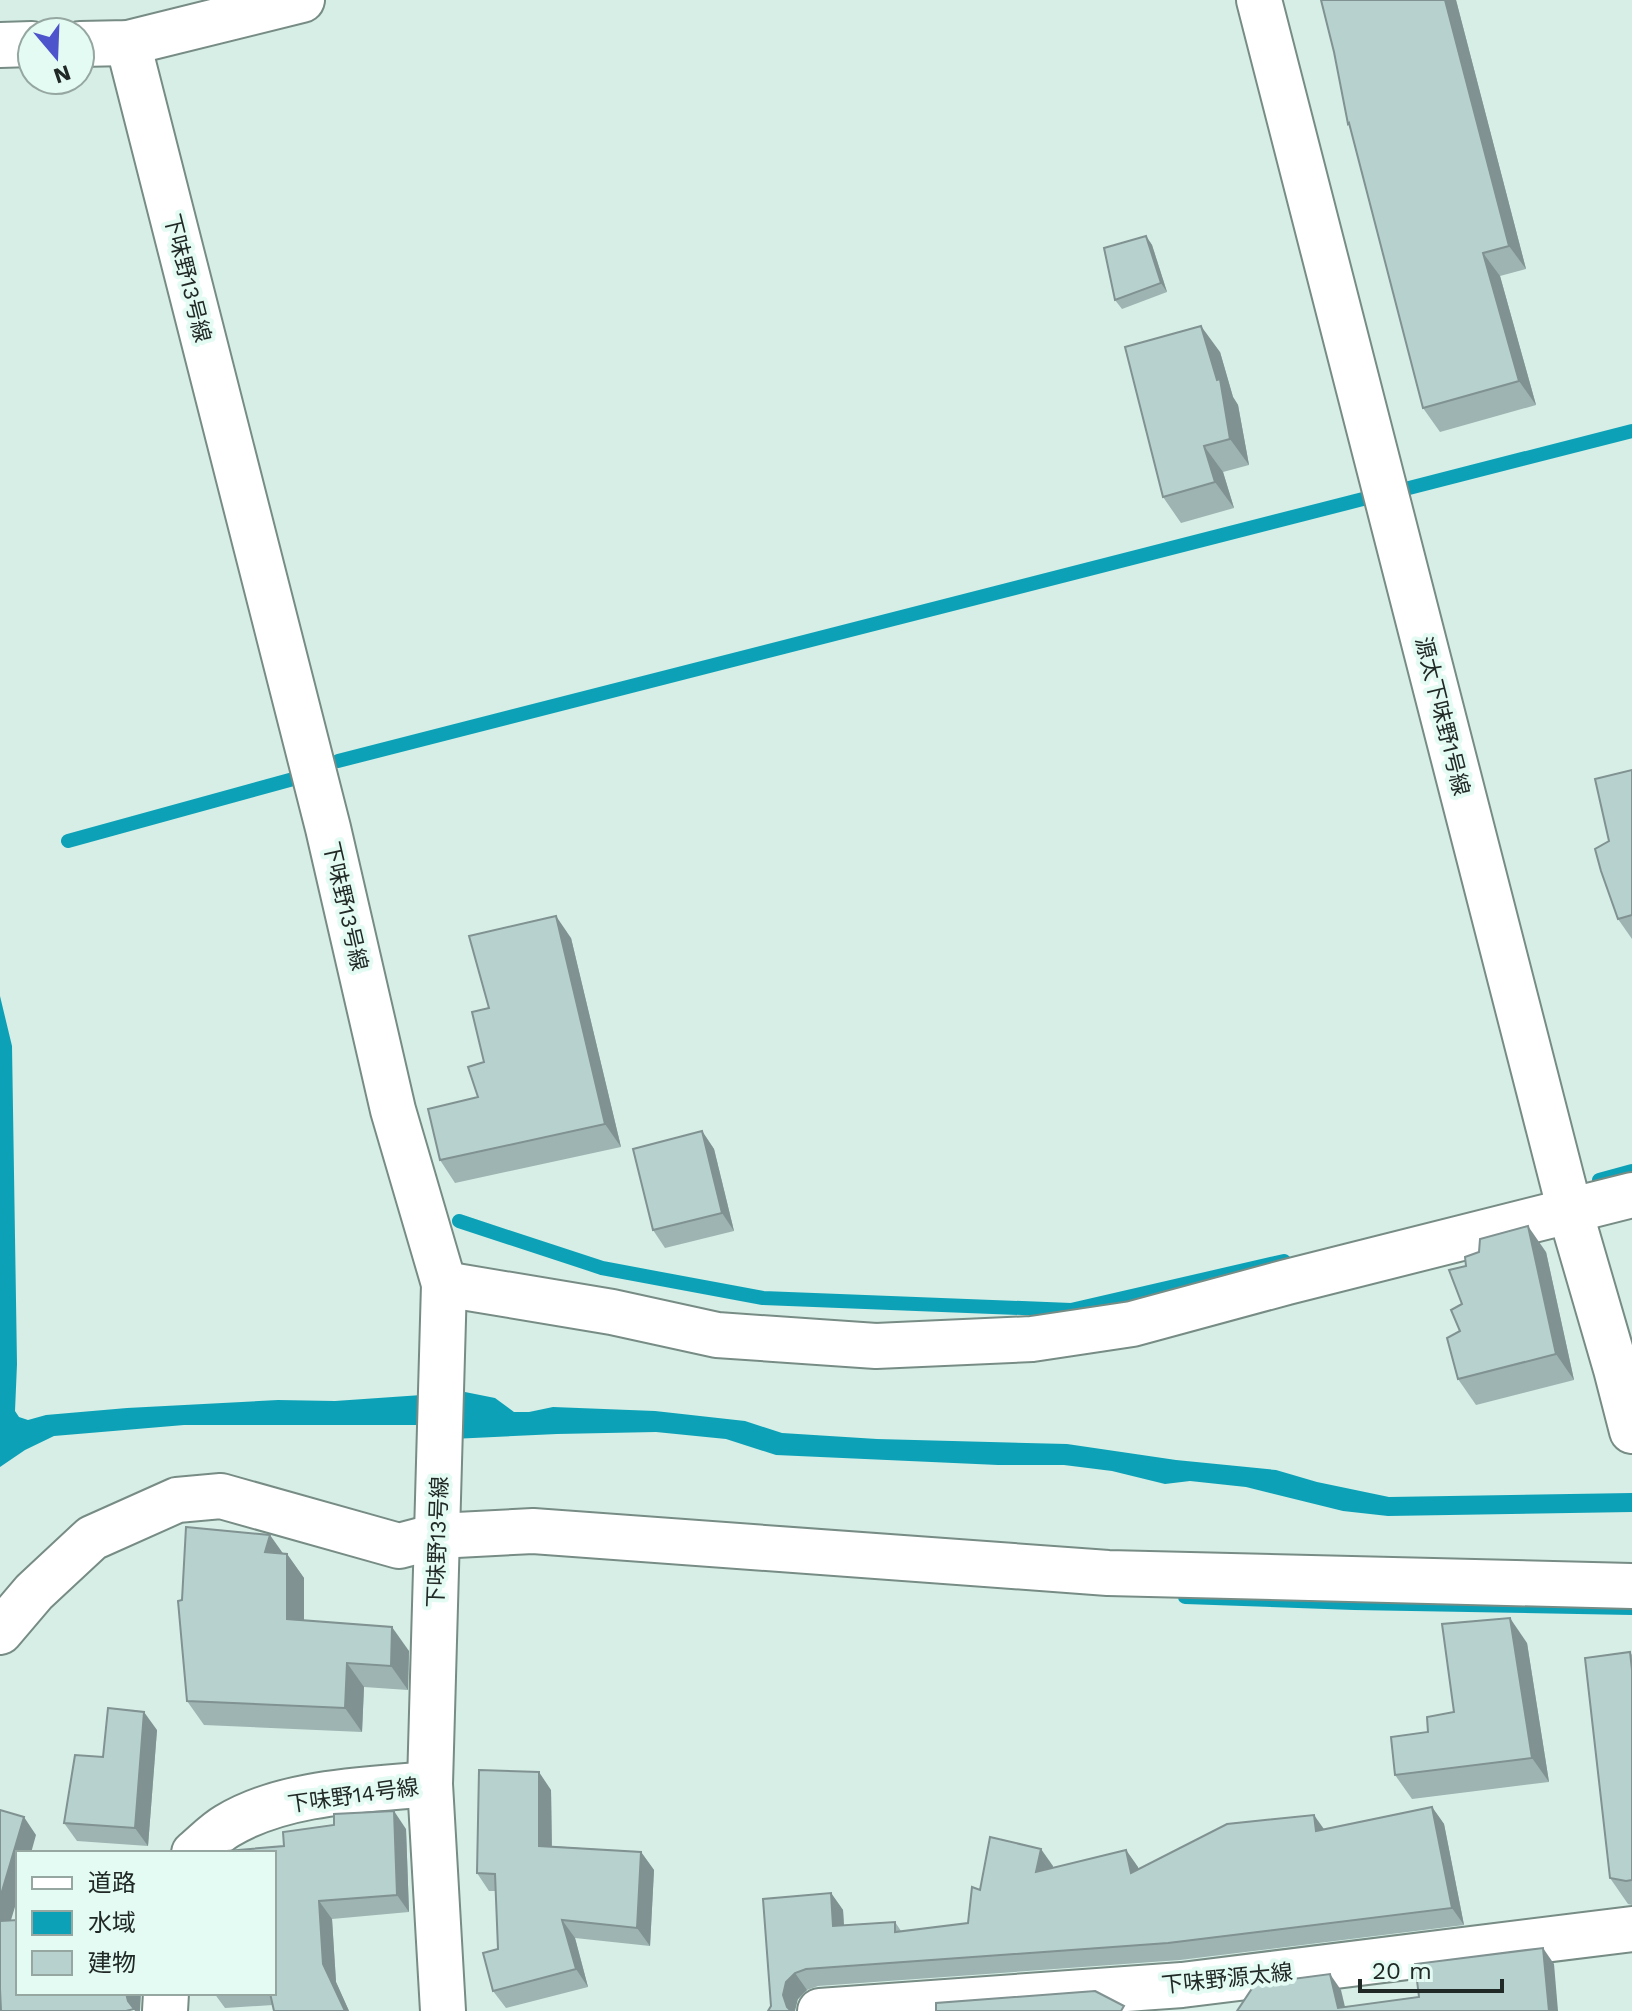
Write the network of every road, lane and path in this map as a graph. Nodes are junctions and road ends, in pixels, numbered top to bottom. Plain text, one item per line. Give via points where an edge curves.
1 (302, 0) edge
2 (1259, 0) edge
3 (128, 43) junction
4 (96, 44) edge
5 (1632, 1195) edge
6 (1570, 1211) junction
7 (444, 1284) junction
8 (1632, 1431) edge
9 (437, 1536) junction
10 (1632, 1586) edge
11 (0, 1632) edge
12 (430, 1784) junction
13 (196, 1851) edge
14 (1632, 1929) edge
15 (1175, 1998) edge
16 (443, 2011) edge
17 (820, 2011) edge

1 - 3 street
2 - 6 street, 源太下味野1号線
3 - 4 street
3 - 7 street, 下味野13号線 via 328,828 393,1110
5 - 6 street
6 - 7 street via 1132,1324 1032,1339 876,1346 717,1335
6 - 8 street, 源太下味野1号線
7 - 9 street, 下味野13号線
9 - 10 street via 533,1531 1108,1573
9 - 11 street via 399,1546 221,1496 177,1500 92,1538
9 - 12 street, 下味野13号線
12 - 13 street, 下味野14号線 via 332,1793 266,1808 226,1826
12 - 16 street, 下味野13号線
14 - 15 street, 下味野源太線
15 - 17 street, 下味野源太線

